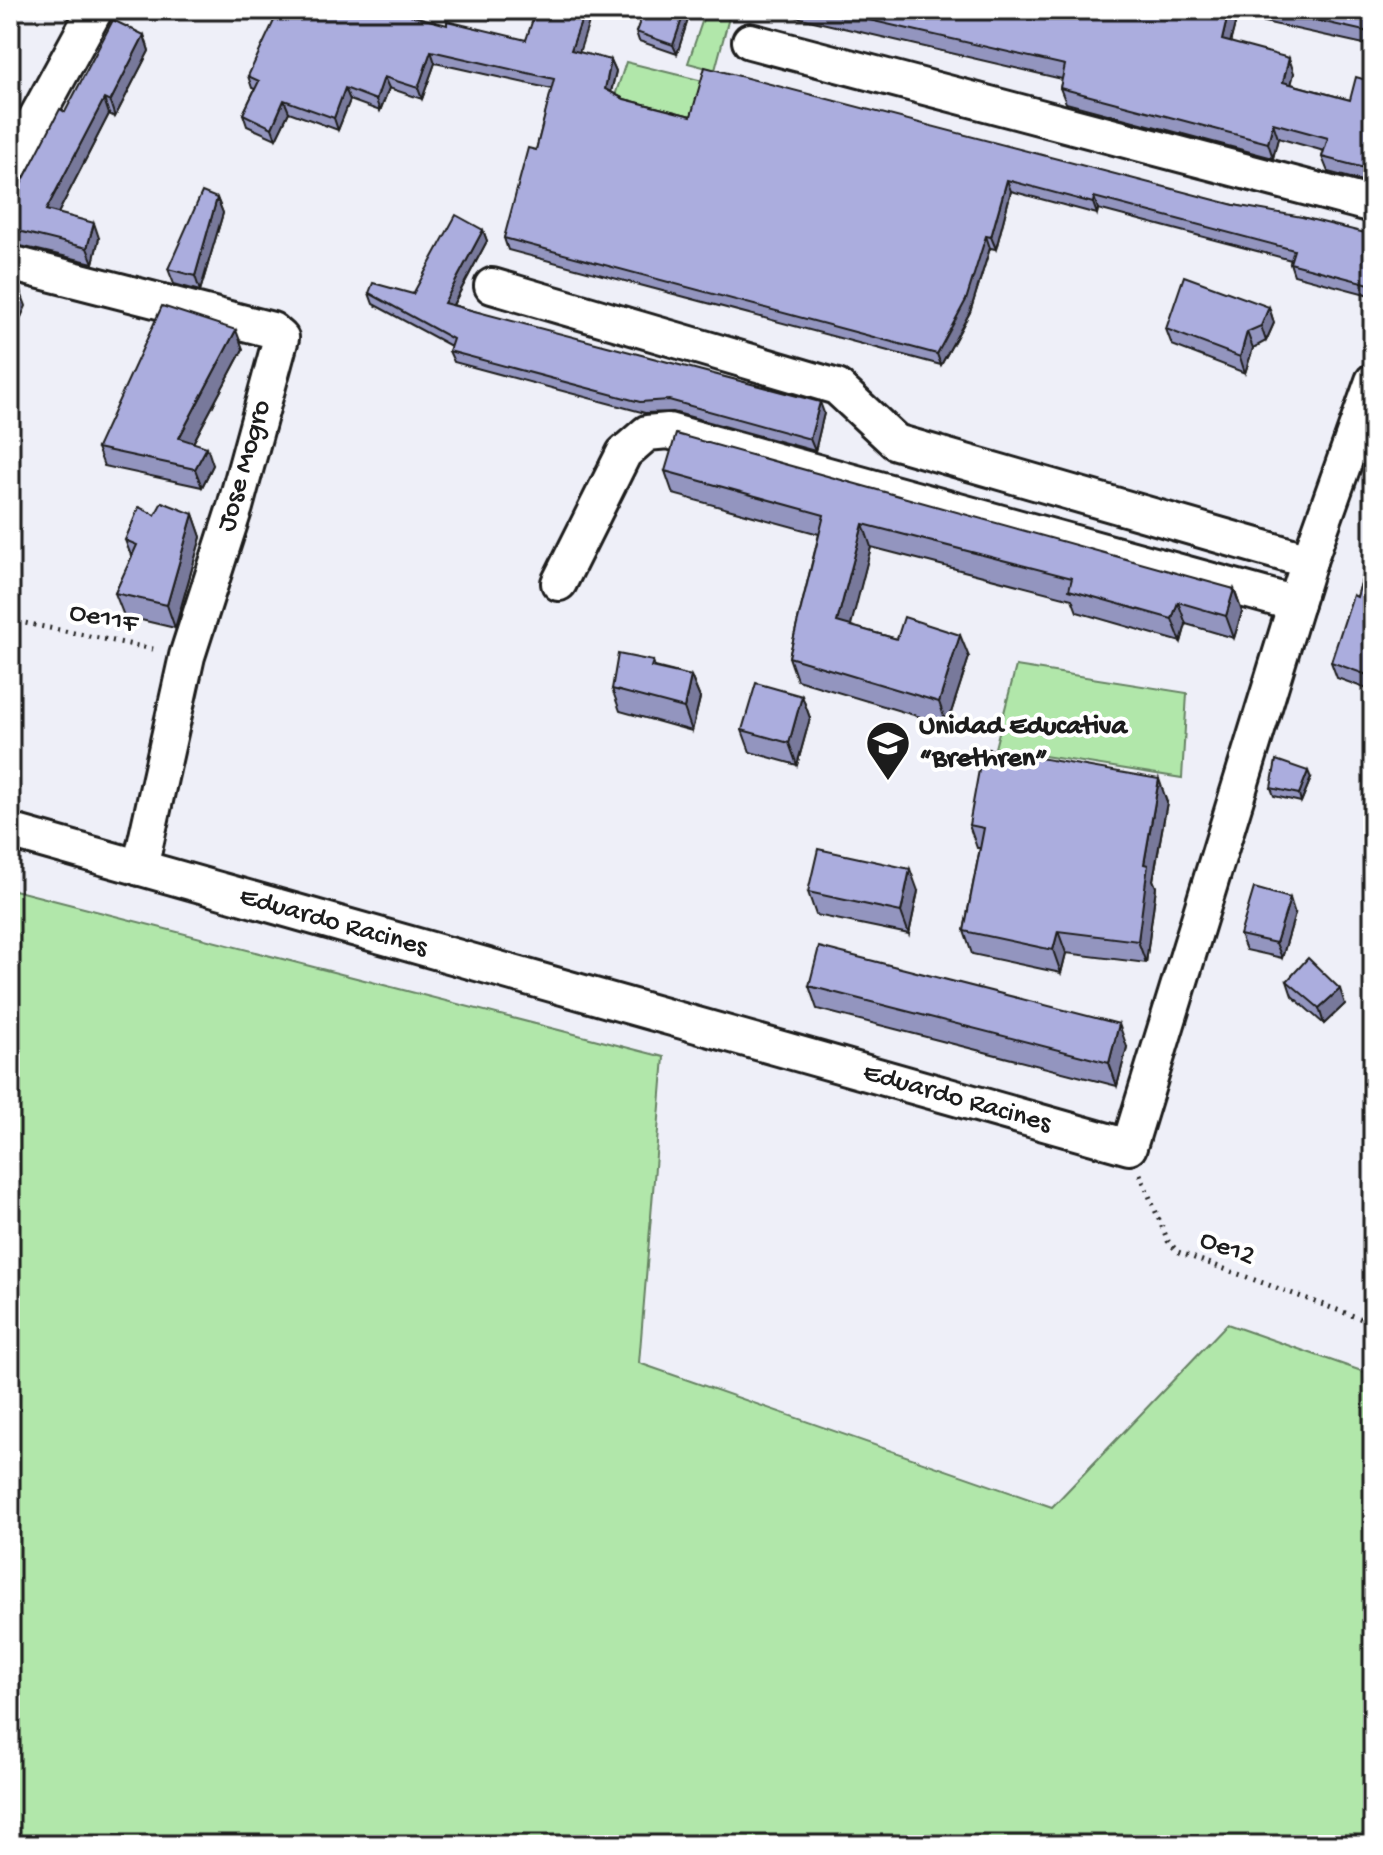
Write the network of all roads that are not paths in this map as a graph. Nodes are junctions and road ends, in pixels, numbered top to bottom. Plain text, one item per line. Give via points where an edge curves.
1 (95, 10) edge
2 (750, 41) dead end
3 (10, 166) edge
4 (1373, 205) edge
5 (10, 263) edge
6 (492, 286) dead end
7 (1373, 381) edge
8 (1309, 561) junction
9 (559, 583) dead end
10 (1296, 604) junction
11 (10, 831) edge
12 (140, 868) junction

1 - 3 street
2 - 4 street
5 - 12 street, Jose Mogro via 272,330 281,338 187,656
6 - 8 street via 837,387 896,442
7 - 8 street
8 - 10 street
9 - 10 street via 624,453 647,433 668,431
10 - 12 street, Eduardo Racines via 1129,1147
11 - 12 street, Eduardo Racines

